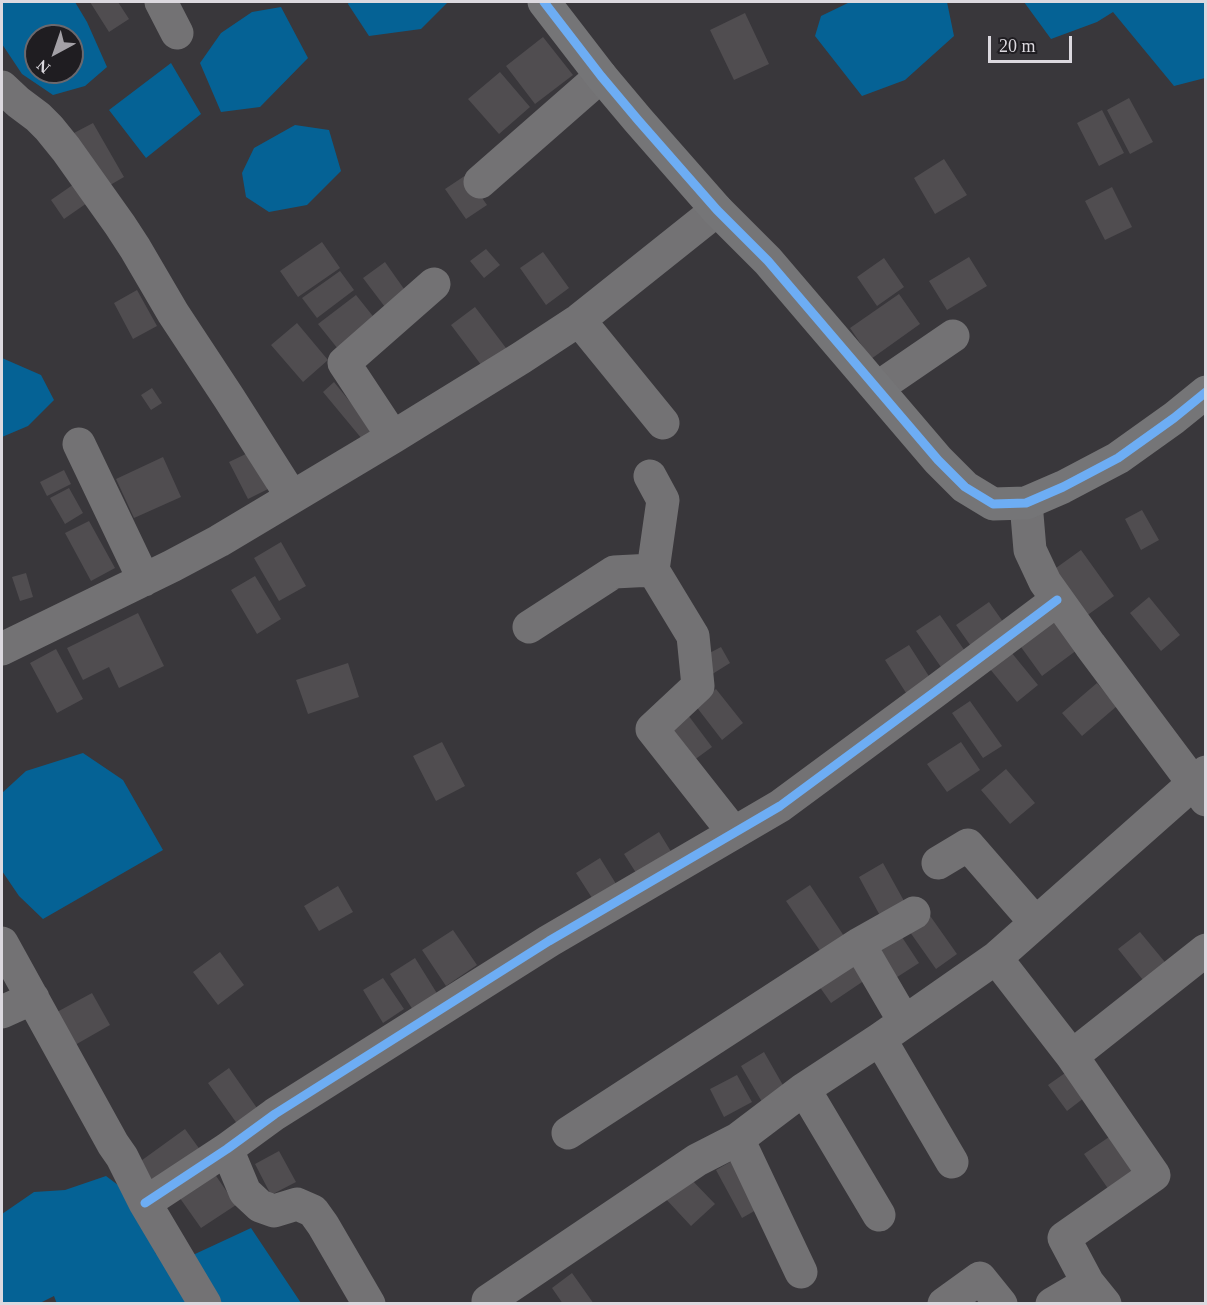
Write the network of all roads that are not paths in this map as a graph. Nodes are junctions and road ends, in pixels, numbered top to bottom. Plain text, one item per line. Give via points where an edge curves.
1 (161, 2) edge
2 (544, 2) edge
3 (177, 33) dead end
4 (601, 76) junction
5 (2, 87) edge
6 (480, 182) dead end
7 (717, 210) junction
8 (434, 284) dead end
9 (579, 320) junction
10 (953, 336) dead end
11 (877, 388) junction
12 (1205, 393) edge
13 (663, 423) dead end
14 (393, 437) junction
15 (79, 444) dead end
16 (650, 476) dead end
17 (292, 497) junction
18 (1026, 503) junction
19 (653, 570) junction
20 (144, 580) junction
21 (1057, 600) junction
22 (529, 627) dead end
23 (2, 649) edge
24 (1201, 785) edge
25 (734, 833) junction
26 (938, 863) dead end
27 (914, 913) dead end
28 (1035, 922) junction
29 (2, 943) edge
30 (859, 944) junction
31 (1206, 950) edge
32 (996, 958) junction
33 (33, 998) junction
34 (2, 1012) edge
35 (892, 1030) junction
36 (1072, 1056) junction
37 (804, 1089) junction
38 (568, 1133) dead end
39 (738, 1139) junction
40 (227, 1149) junction
41 (952, 1162) dead end
42 (145, 1203) junction
43 (879, 1215) dead end
44 (801, 1272) dead end
45 (1096, 1293) edge
46 (205, 1304) edge
47 (369, 1304) edge
48 (490, 1304) edge
49 (944, 1304) edge
50 (1001, 1304) edge
51 (1052, 1304) edge

1 - 3 street
2 - 4 street
4 - 6 street
4 - 7 street
5 - 17 street via 49,128 120,225 172,313
7 - 9 street
7 - 11 street via 768,261
8 - 14 street via 344,363
9 - 13 street
9 - 14 street
10 - 11 street
11 - 18 street via 965,487 993,504
12 - 18 street via 1118,458
14 - 17 street
15 - 20 street
16 - 19 street via 663,500
17 - 20 street
18 - 21 street via 1030,550
19 - 22 street via 614,572
19 - 25 street via 693,636 698,686 652,729
20 - 23 street
21 - 24 street
21 - 25 street via 780,806
24 - 28 street
25 - 40 street via 549,941 275,1114
26 - 28 street via 968,845
27 - 30 street
28 - 32 street
29 - 33 street
30 - 35 street
30 - 38 street
31 - 36 street
32 - 35 street
32 - 36 street
33 - 34 street
33 - 42 street
35 - 37 street
35 - 41 street
36 - 45 street via 1154,1175 1064,1238
37 - 39 street
37 - 43 street
39 - 44 street
39 - 48 street via 697,1161 488,1301
40 - 42 street
40 - 47 street via 245,1192 260,1206 274,1211 297,1204 313,1211
42 - 46 street
45 - 51 street
49 - 50 street via 981,1278

